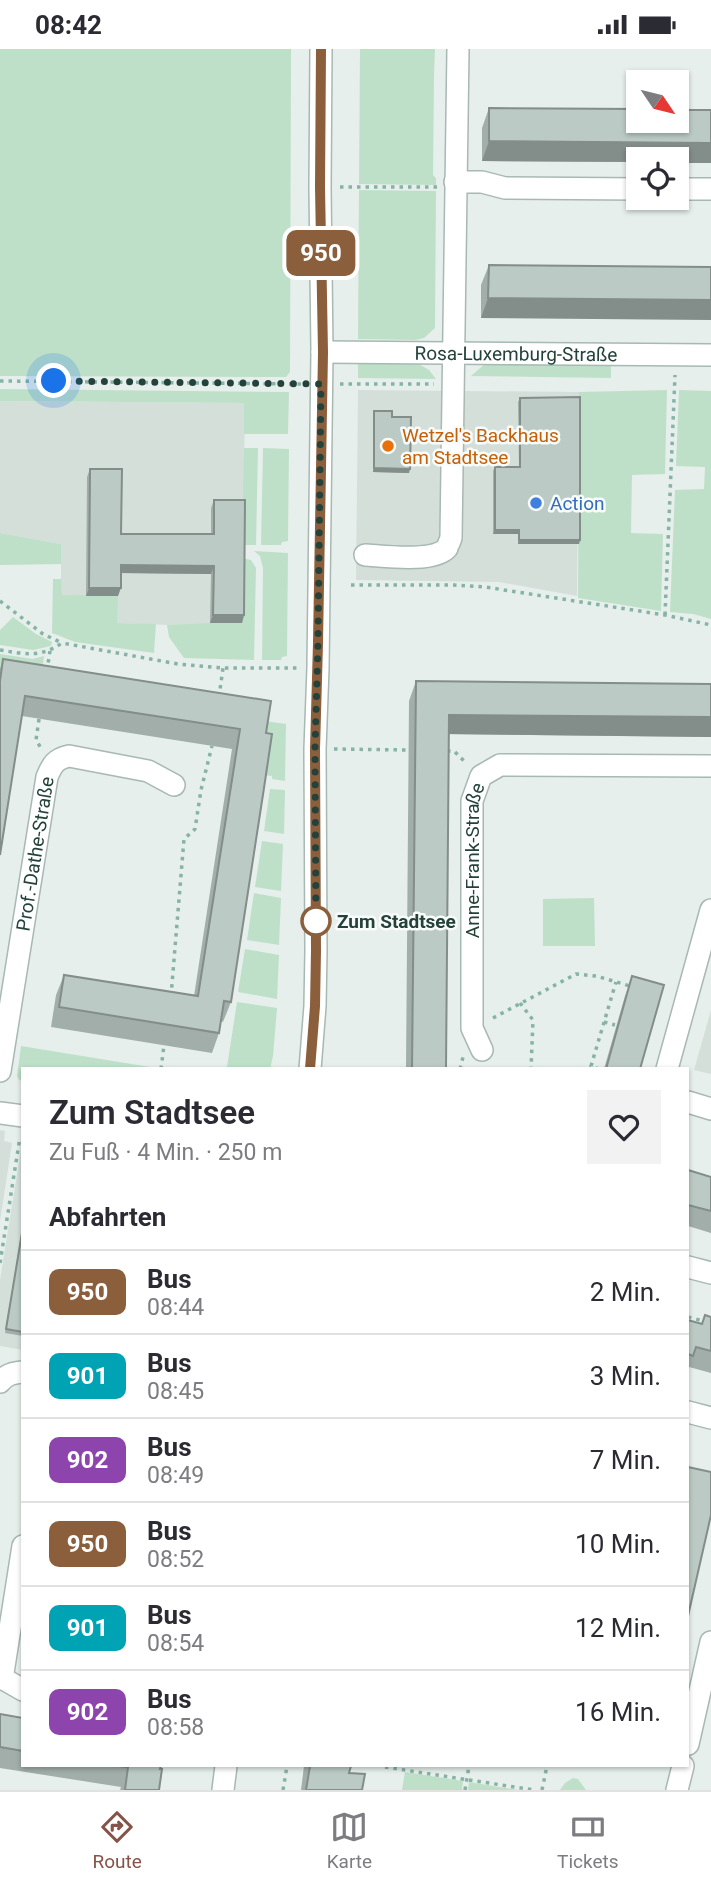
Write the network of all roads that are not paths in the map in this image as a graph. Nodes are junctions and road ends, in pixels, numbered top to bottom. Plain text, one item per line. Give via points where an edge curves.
1 (321, 49) edge
2 (458, 49) edge
3 (455, 185) junction
4 (626, 189) edge
5 (689, 189) edge
6 (711, 189) edge
7 (323, 352) junction
8 (453, 353) junction
9 (711, 355) edge
10 (365, 555) dead end
11 (711, 766) edge
12 (174, 785) dead end
13 (711, 910) edge
14 (482, 1050) dead end
15 (310, 1067) edge
16 (668, 1067) edge
17 (0, 1071) edge
18 (689, 1102) edge
19 (711, 1109) edge
20 (0, 1113) edge
21 (21, 1124) edge
22 (689, 1267) edge
23 (711, 1273) edge
24 (21, 1372) edge
25 (0, 1381) edge
26 (689, 1412) edge
27 (711, 1418) edge
28 (21, 1558) edge
29 (711, 1642) edge
30 (1, 1678) edge
31 (21, 1689) edge
32 (689, 1740) edge
33 (226, 1767) edge
34 (683, 1767) edge
35 (223, 1790) edge
36 (677, 1790) edge

1 - 7 street
2 - 3 street
3 - 4 street
3 - 8 street
5 - 6 street
7 - 8 street, Rosa-Luxemburg-Straße
7 - 15 street via 316,951
8 - 9 street, Rosa-Luxemburg-Straße
8 - 10 street via 452,524 447,548 423,557
11 - 14 street, Anne-Frank-Straße via 500,765 481,776 472,801 472,1028
12 - 17 street, Prof.-Dathe-Straße via 148,771 69,756 52,764
13 - 16 street
18 - 19 street
20 - 21 street
22 - 23 street
24 - 25 street
26 - 27 street
28 - 30 street
29 - 32 street
30 - 31 street
33 - 35 street
34 - 36 street

